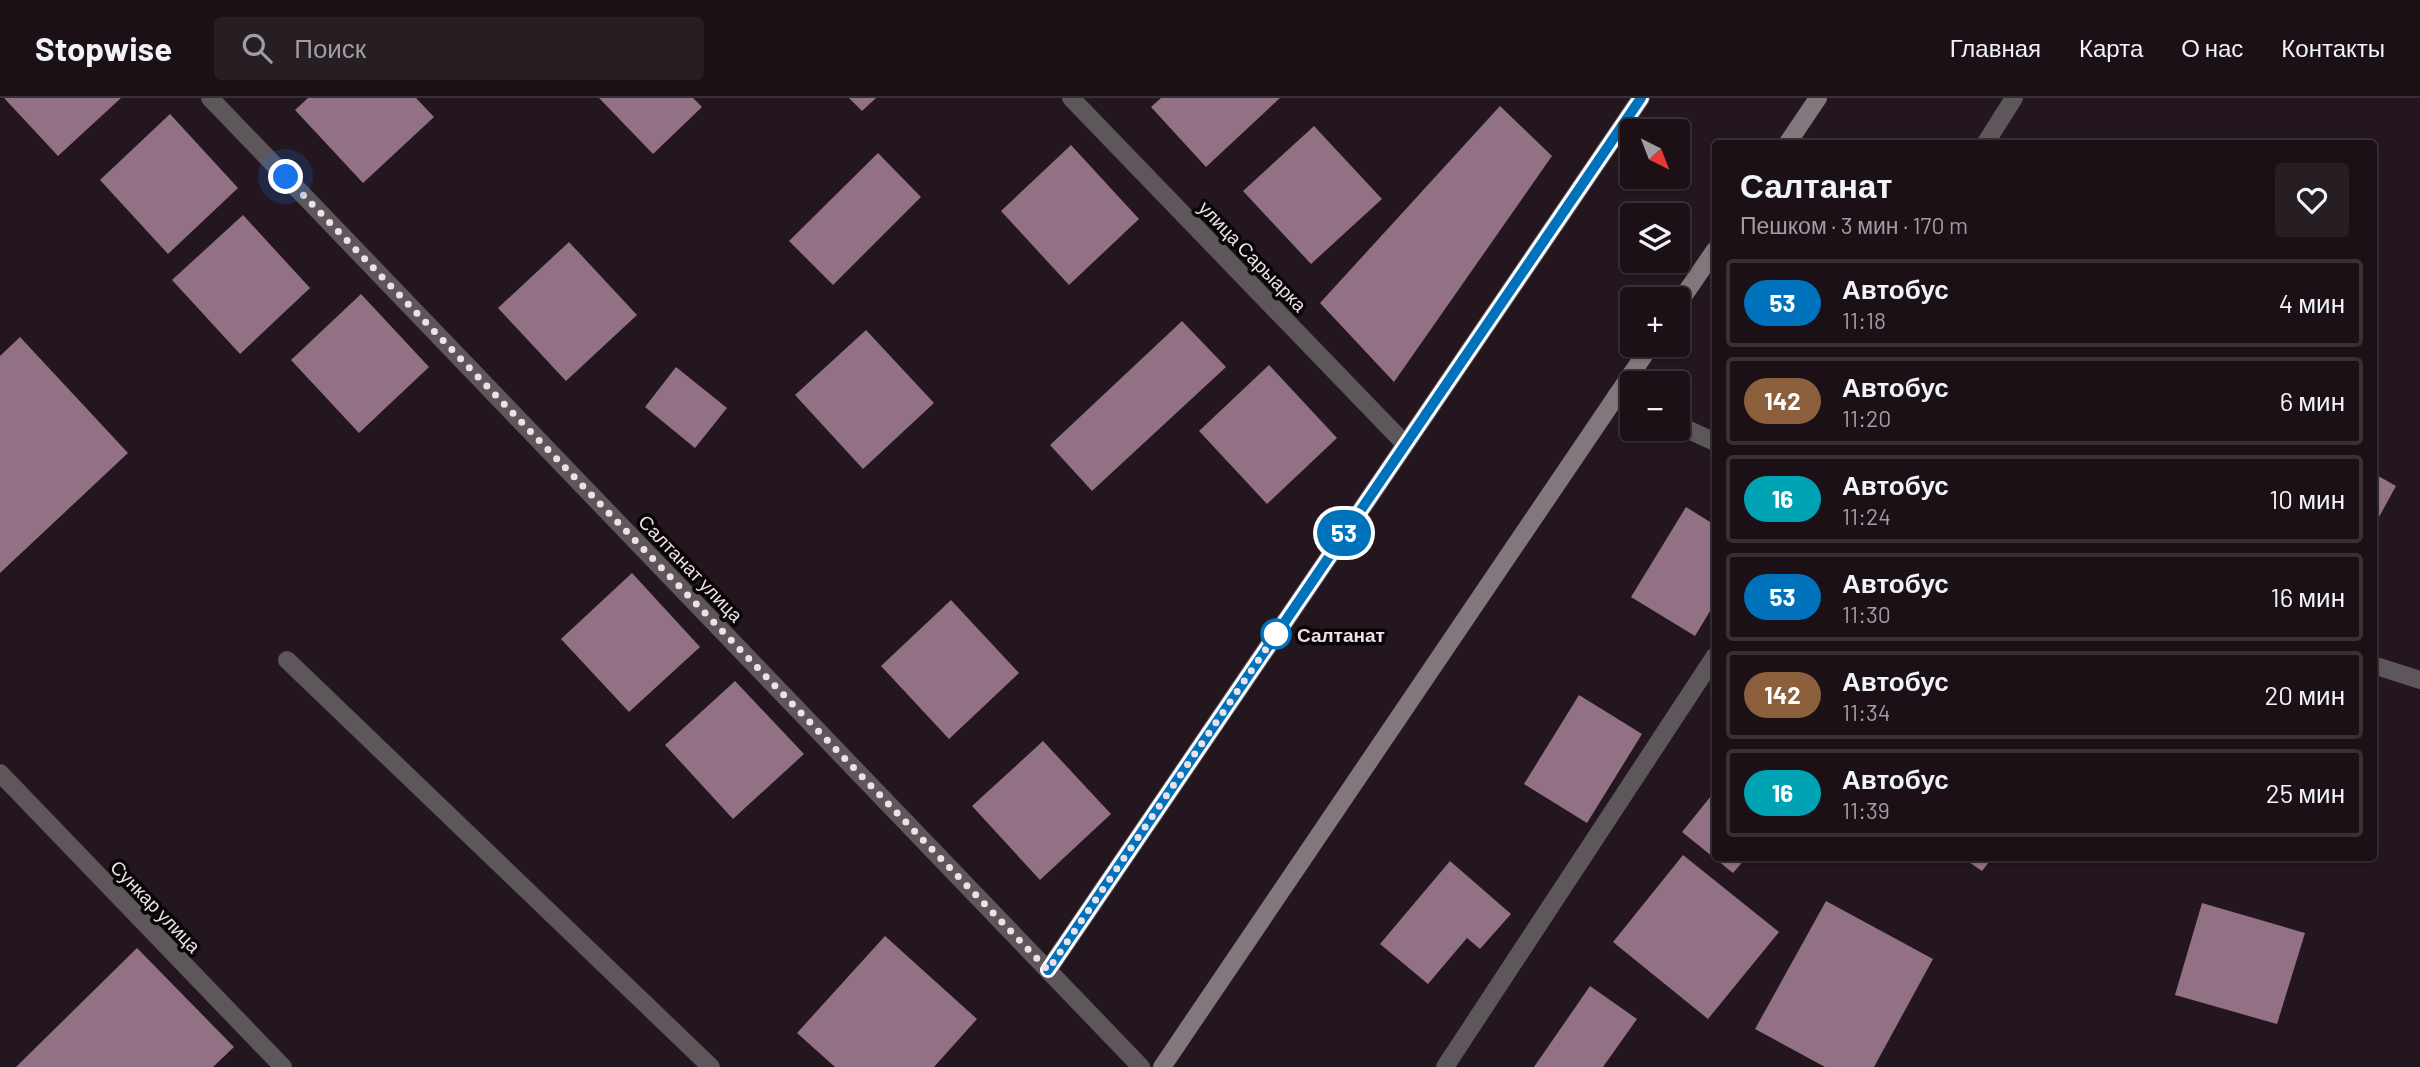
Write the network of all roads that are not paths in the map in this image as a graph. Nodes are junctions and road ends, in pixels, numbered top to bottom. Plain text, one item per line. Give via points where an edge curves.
1 (210, 98) edge
2 (1071, 98) edge
3 (1641, 98) edge
4 (1818, 98) edge
5 (2014, 98) edge
6 (1790, 140) edge
7 (1988, 140) edge
8 (1712, 254) edge
9 (1690, 287) edge
10 (1620, 407) edge
11 (1690, 431) edge
12 (1712, 441) edge
13 (1405, 444) junction
14 (287, 660) dead end
15 (1712, 661) edge
16 (2377, 666) edge
17 (2420, 680) edge
18 (0, 773) edge
19 (1048, 970) junction
20 (283, 1067) edge
21 (711, 1067) edge
22 (1141, 1067) edge
23 (1162, 1067) edge
24 (1445, 1067) edge

1 - 19 street, Салтанат улица
2 - 13 street, улица Сарыарка
3 - 13 street
4 - 6 main road
5 - 7 street
8 - 9 main road
10 - 23 main road
11 - 12 street
13 - 19 street
14 - 21 street
15 - 24 street
16 - 17 street
18 - 20 street, Сункар улица
19 - 22 street, Салтанат улица

